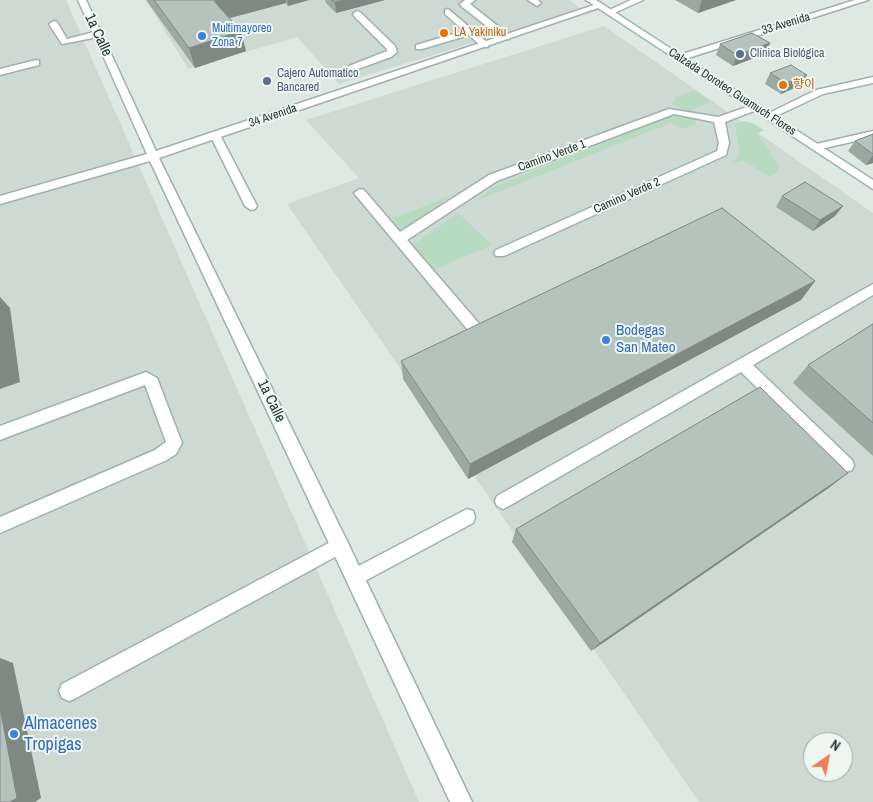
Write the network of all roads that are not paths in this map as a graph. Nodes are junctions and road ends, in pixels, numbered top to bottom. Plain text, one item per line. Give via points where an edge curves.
1 (82, 0) edge
2 (471, 0) edge
3 (590, 0) edge
4 (618, 0) edge
5 (638, 0) edge
6 (864, 0) edge
7 (604, 9) junction
8 (448, 12) dead end
9 (357, 14) dead end
10 (54, 24) dead end
11 (470, 32) junction
12 (98, 34) junction
13 (506, 38) junction
14 (485, 45) junction
15 (419, 47) dead end
16 (679, 58) junction
17 (36, 63) dead end
18 (352, 68) dead end
19 (0, 72) edge
20 (873, 80) edge
21 (755, 107) junction
22 (768, 116) junction
23 (719, 120) junction
24 (873, 134) edge
25 (215, 135) junction
26 (816, 147) junction
27 (153, 156) junction
28 (873, 185) edge
29 (360, 192) dead end
30 (0, 200) edge
31 (251, 206) dead end
32 (399, 239) junction
33 (500, 253) dead end
34 (873, 289) edge
35 (482, 337) edge
36 (742, 364) junction
37 (0, 433) edge
38 (846, 465) dead end
39 (503, 501) dead end
40 (467, 517) dead end
41 (0, 524) edge
42 (340, 545) junction
43 (356, 576) junction
44 (69, 692) dead end
45 (461, 802) edge

1 - 12 street, 1a Calle
2 - 13 street via 464,4
3 - 7 street, Calzada Doroteo Guamuch Flores
4 - 7 street
5 - 7 street
6 - 16 street, 33 Avenida
7 - 13 street, 34 Avenida
7 - 16 street, Calzada Doroteo Guamuch Flores
8 - 11 street
9 - 18 street via 392,48 392,52
10 - 12 street via 65,42
11 - 14 street
11 - 15 street
12 - 27 street, 1a Calle
13 - 14 street, 34 Avenida
14 - 25 street, 34 Avenida
16 - 21 street, Calzada Doroteo Guamuch Flores
17 - 19 street
20 - 22 street via 820,92
21 - 22 street, Calzada Doroteo Guamuch Flores
21 - 23 street
22 - 26 street, Calzada Doroteo Guamuch Flores
23 - 32 street, Camino Verde 1 via 673,112 502,175 465,195
23 - 33 street, Camino Verde 2 via 724,143 722,153
24 - 26 street
25 - 27 street, 34 Avenida
25 - 31 street
26 - 28 street, Calzada Doroteo Guamuch Flores
27 - 30 street, 34 Avenida
27 - 42 street, 1a Calle
29 - 32 street
32 - 35 street
34 - 36 street
36 - 38 street
36 - 39 street
37 - 41 street via 146,378 152,382 174,443 161,454
40 - 43 street
42 - 43 street, 1a Calle
42 - 44 street
43 - 45 street, 1a Calle

